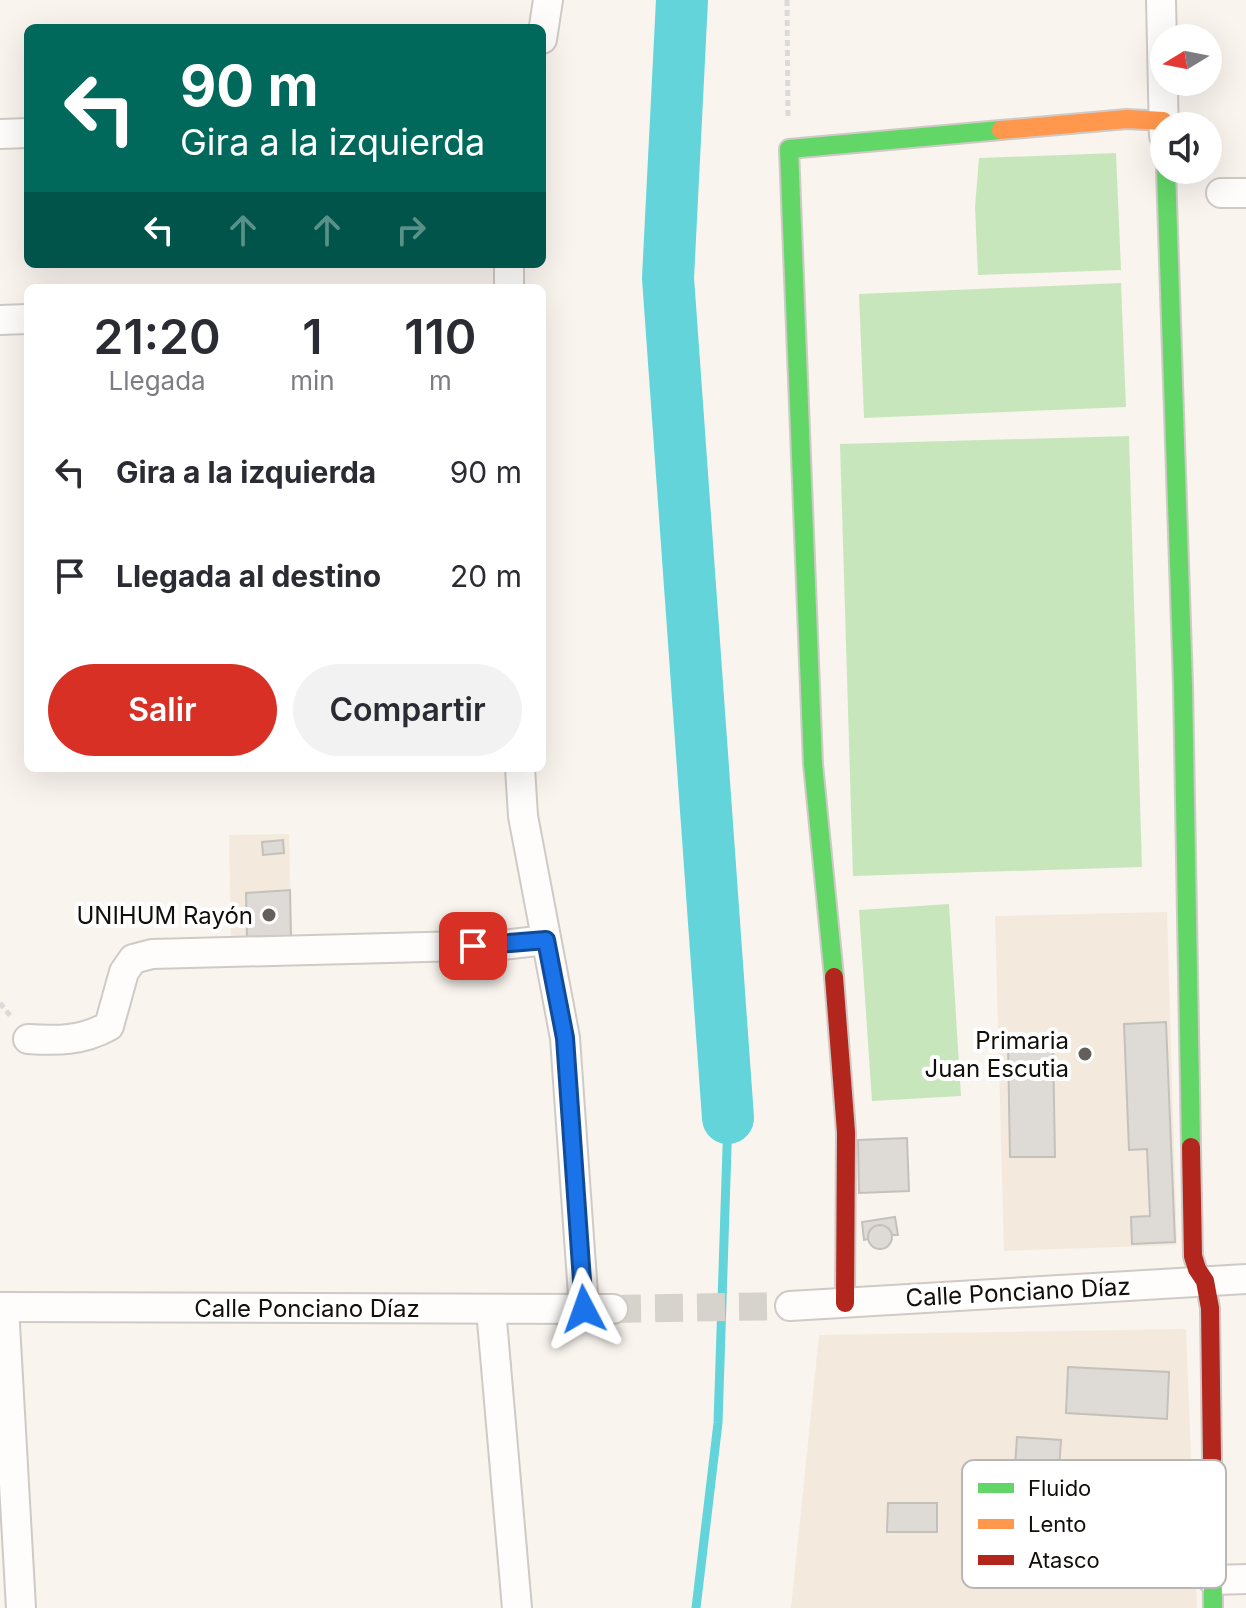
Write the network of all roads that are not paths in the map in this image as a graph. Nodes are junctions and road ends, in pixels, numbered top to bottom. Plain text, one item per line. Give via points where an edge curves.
1 (548, 0) edge
2 (1161, 0) edge
3 (544, 24) edge
4 (1163, 112) edge
5 (1150, 125) edge
6 (24, 133) edge
7 (0, 134) edge
8 (1166, 184) edge
9 (24, 319) edge
10 (0, 320) edge
11 (520, 772) edge
12 (546, 940) junction
13 (28, 1039) dead end
14 (1246, 1279) edge
15 (1205, 1281) junction
16 (845, 1303) junction
17 (790, 1306) tunnel mouth
18 (2, 1307) edge
19 (491, 1309) junction
20 (584, 1309) junction
21 (613, 1309) tunnel mouth
22 (1212, 1460) edge
23 (1246, 1579) edge
24 (1213, 1594) edge
25 (21, 1608) edge
26 (517, 1608) edge

1 - 3 street
2 - 4 street
5 - 16 street via 1127,119 789,149 813,764 845,1113
6 - 7 street
8 - 15 street via 1183,685 1193,1256
9 - 10 street
11 - 12 street
12 - 13 street via 152,954 133,959 124,972 109,1026 69,1040
12 - 20 street via 565,1038
14 - 15 street, Calle Ponciano Díaz
15 - 16 street, Calle Ponciano Díaz
15 - 22 street via 1210,1308
16 - 17 street, Calle Ponciano Díaz
18 - 19 street, Calle Ponciano Díaz
18 - 25 street
19 - 20 street, Calle Ponciano Díaz
19 - 26 street
20 - 21 street, Calle Ponciano Díaz
23 - 24 street

